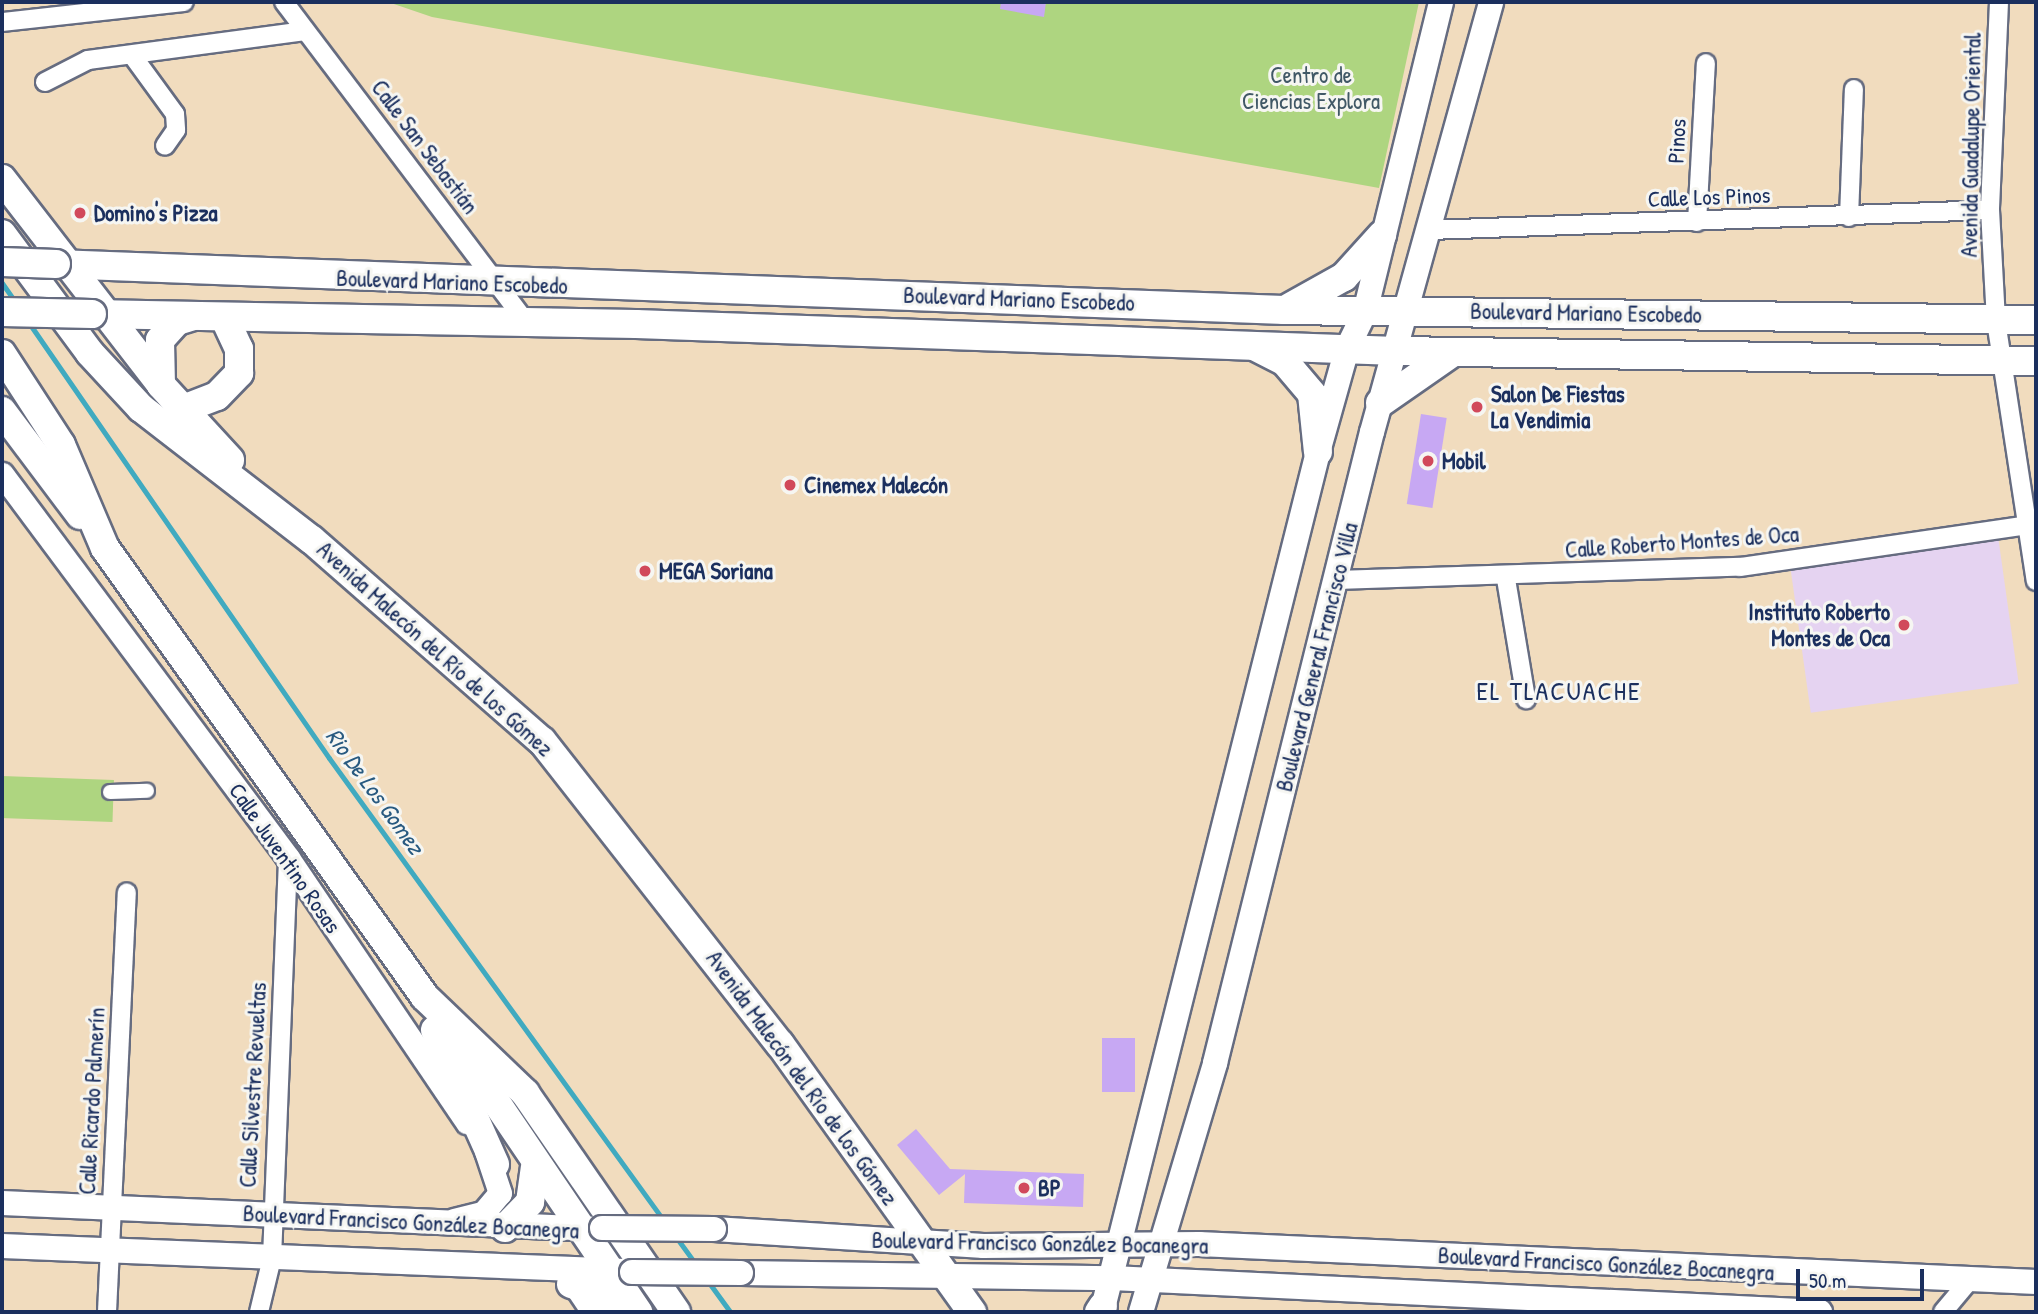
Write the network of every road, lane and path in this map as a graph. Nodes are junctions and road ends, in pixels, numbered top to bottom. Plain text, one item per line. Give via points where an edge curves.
1 (184, 2) edge
2 (284, 2) edge
3 (1441, 2) edge
4 (1491, 2) edge
5 (1999, 2) edge
6 (85, 8) edge
7 (2, 22) edge
8 (306, 31) junction
9 (132, 55) junction
10 (1706, 63) dead end
11 (45, 82) dead end
12 (1854, 89) dead end
13 (165, 146) dead end
14 (2, 179) edge
15 (1990, 210) junction
16 (1849, 217) junction
17 (1697, 222) junction
18 (1429, 230) junction
19 (44, 232) junction
20 (2, 234) edge
21 (1382, 235) junction
22 (2, 262) edge
23 (63, 264) junction
24 (127, 266) junction
25 (499, 285) junction
26 (661, 288) junction
27 (1284, 310) junction
28 (1409, 311) junction
29 (2, 312) edge
30 (1365, 312) junction
31 (99, 314) junction
32 (196, 315) junction
33 (224, 317) junction
34 (2036, 320) edge
35 (1996, 321) junction
36 (527, 323) junction
37 (636, 324) junction
38 (1246, 344) junction
39 (1347, 349) junction
40 (1397, 351) junction
41 (1458, 351) junction
42 (2, 355) edge
43 (2036, 361) edge
44 (2003, 362) junction
45 (161, 385) junction
46 (1380, 403) junction
47 (183, 409) junction
48 (2, 411) edge
49 (1318, 452) junction
50 (2, 474) edge
51 (2029, 525) junction
52 (312, 540) junction
53 (104, 548) junction
54 (1506, 579) junction
55 (1338, 580) junction
56 (2036, 580) edge
57 (1526, 699) dead end
58 (147, 791) dead end
59 (110, 792) dead end
60 (288, 858) junction
61 (127, 892) dead end
62 (425, 997) junction
63 (495, 1164) junction
64 (535, 1168) junction
65 (2, 1203) edge
66 (1173, 1203) junction
67 (111, 1207) junction
68 (272, 1216) junction
69 (434, 1225) junction
70 (505, 1228) junction
71 (592, 1230) junction
72 (921, 1243) junction
73 (1199, 1244) junction
74 (1160, 1245) junction
75 (1120, 1246) junction
76 (2, 1247) edge
77 (109, 1252) junction
78 (272, 1258) junction
79 (424, 1262) junction
80 (620, 1271) junction
81 (1112, 1278) junction
82 (946, 1279) junction
83 (1149, 1280) junction
84 (1968, 1282) junction
85 (2036, 1282) edge
86 (571, 1284) junction
87 (1101, 1310) edge
88 (107, 1312) edge
89 (260, 1312) edge
90 (590, 1312) edge
91 (617, 1312) edge
92 (638, 1312) edge
93 (676, 1312) edge
94 (972, 1312) edge
95 (1141, 1312) edge
96 (1820, 1312) edge
97 (1943, 1312) edge

1 - 6 street
2 - 8 street, Calle San Sebastián
3 - 21 main road, Boulevard General Francisco Villa
4 - 18 main road, Boulevard General Francisco Villa
5 - 15 street, Avenida Guadalupe Oriental
6 - 7 street
8 - 9 street
8 - 25 street, Calle San Sebastián
9 - 11 street via 76,62
9 - 13 street via 175,114 176,130
10 - 17 street, Pinos
12 - 16 street
14 - 19 main road
15 - 16 street, Calle Los Pinos
15 - 35 street, Avenida Guadalupe Oriental
16 - 17 street, Calle Los Pinos
17 - 18 street, Calle Los Pinos
18 - 28 main road, Boulevard General Francisco Villa
19 - 23 main road
19 - 24 main road
20 - 52 main road, Avenida Malecón del Río de los Gómez via 114,381
21 - 27 main road via 1345,278
21 - 30 main road, Boulevard General Francisco Villa
22 - 23 main road, Boulevard Mariano Escobedo, bridge
23 - 24 main road, Boulevard Mariano Escobedo
23 - 31 main road
24 - 25 main road, Boulevard Mariano Escobedo
25 - 26 main road, Boulevard Mariano Escobedo
25 - 36 street, Calle San Sebastián
26 - 27 main road, Boulevard Mariano Escobedo
26 - 37 main road via 645,299
27 - 30 main road, Boulevard Mariano Escobedo
28 - 30 main road, Boulevard Mariano Escobedo
28 - 35 main road, Boulevard Mariano Escobedo
28 - 40 main road, Boulevard General Francisco Villa
29 - 31 main road, Boulevard Mariano Escobedo, bridge
30 - 39 main road, Boulevard General Francisco Villa
31 - 32 main road, Boulevard Mariano Escobedo
31 - 45 main road
32 - 33 main road, Boulevard Mariano Escobedo
32 - 45 main road via 177,321 160,340
33 - 36 main road, Boulevard Mariano Escobedo
33 - 47 main road via 239,349 239,373 217,396
34 - 35 main road, Boulevard Mariano Escobedo
35 - 44 street, Avenida Guadalupe Oriental
36 - 37 main road, Boulevard Mariano Escobedo
37 - 38 main road, Boulevard Mariano Escobedo
38 - 39 main road, Boulevard Mariano Escobedo
38 - 49 main road via 1285,362 1308,388
39 - 40 main road, Boulevard Mariano Escobedo
39 - 49 main road, Boulevard General Francisco Villa
40 - 41 main road, Boulevard Mariano Escobedo
40 - 46 main road, Boulevard General Francisco Villa
41 - 44 main road, Boulevard Mariano Escobedo
41 - 46 main road via 1421,369
42 - 53 main road via 61,445
43 - 44 main road, Boulevard Mariano Escobedo
44 - 51 street, Avenida Guadalupe Oriental
45 - 47 main road
46 - 55 main road, Boulevard General Francisco Villa
47 - 52 main road
48 - 53 main road
49 - 75 main road, Boulevard General Francisco Villa via 1133,1174
50 - 60 street, Calle Juventino Rosas
51 - 54 street, Calle Roberto Montes de Oca via 1740,567
51 - 56 street, Avenida Guadalupe Oriental
52 - 72 main road, Avenida Malecón del Río de los Gómez via 499,700 581,784 862,1154
53 - 62 main road
54 - 55 street, Calle Roberto Montes de Oca
54 - 57 street
55 - 66 main road, Boulevard General Francisco Villa via 1215,1063
58 - 59 street
60 - 63 street, Calle Juventino Rosas
60 - 68 street, Calle Silvestre Revueltas
61 - 67 street, Calle Ricardo Palmerín
62 - 63 main road via 441,1052
62 - 64 main road
62 - 93 main road via 525,1093
63 - 69 street, Calle Juventino Rosas via 500,1193 495,1205
64 - 70 main road via 530,1202
64 - 71 main road
65 - 67 main road, Boulevard Francisco González Bocanegra
66 - 73 main road
66 - 74 main road, Boulevard General Francisco Villa
67 - 68 main road, Boulevard Francisco González Bocanegra
67 - 77 street, Calle Ricardo Palmerín
68 - 69 main road, Boulevard Francisco González Bocanegra
68 - 78 street, Calle Silvestre Revueltas
69 - 70 main road, Boulevard Francisco González Bocanegra
70 - 71 main road, Boulevard Francisco González Bocanegra
71 - 72 main road, Boulevard Francisco González Bocanegra, bridge via 714,1229
71 - 80 main road
72 - 75 main road, Boulevard Francisco González Bocanegra
72 - 82 main road, Avenida Malecón del Río de los Gómez
73 - 74 main road, Boulevard Francisco González Bocanegra
73 - 84 main road, Boulevard Francisco González Bocanegra
74 - 75 main road, Boulevard Francisco González Bocanegra
74 - 83 main road, Boulevard General Francisco Villa
75 - 81 main road, Boulevard General Francisco Villa
76 - 77 main road, Boulevard Francisco González Bocanegra
77 - 78 main road, Boulevard Francisco González Bocanegra
77 - 88 street, Calle Ricardo Palmerín
78 - 79 main road, Boulevard Francisco González Bocanegra
78 - 89 street, Calle Silvestre Revueltas
79 - 80 main road, Boulevard Francisco González Bocanegra
79 - 86 street, Boulevard Francisco González Bocanegra via 452,1276 558,1278
80 - 82 main road, Boulevard Francisco González Bocanegra, bridge
80 - 92 main road
81 - 82 main road, Boulevard Francisco González Bocanegra
81 - 83 main road, Boulevard Francisco González Bocanegra
81 - 87 main road, Boulevard General Francisco Villa
82 - 94 main road, Avenida Malecón del Río de los Gómez
83 - 95 main road, Boulevard General Francisco Villa
83 - 96 main road, Boulevard Francisco González Bocanegra
84 - 85 main road, Boulevard Francisco González Bocanegra
84 - 97 street
86 - 90 street
86 - 91 main road via 596,1292

